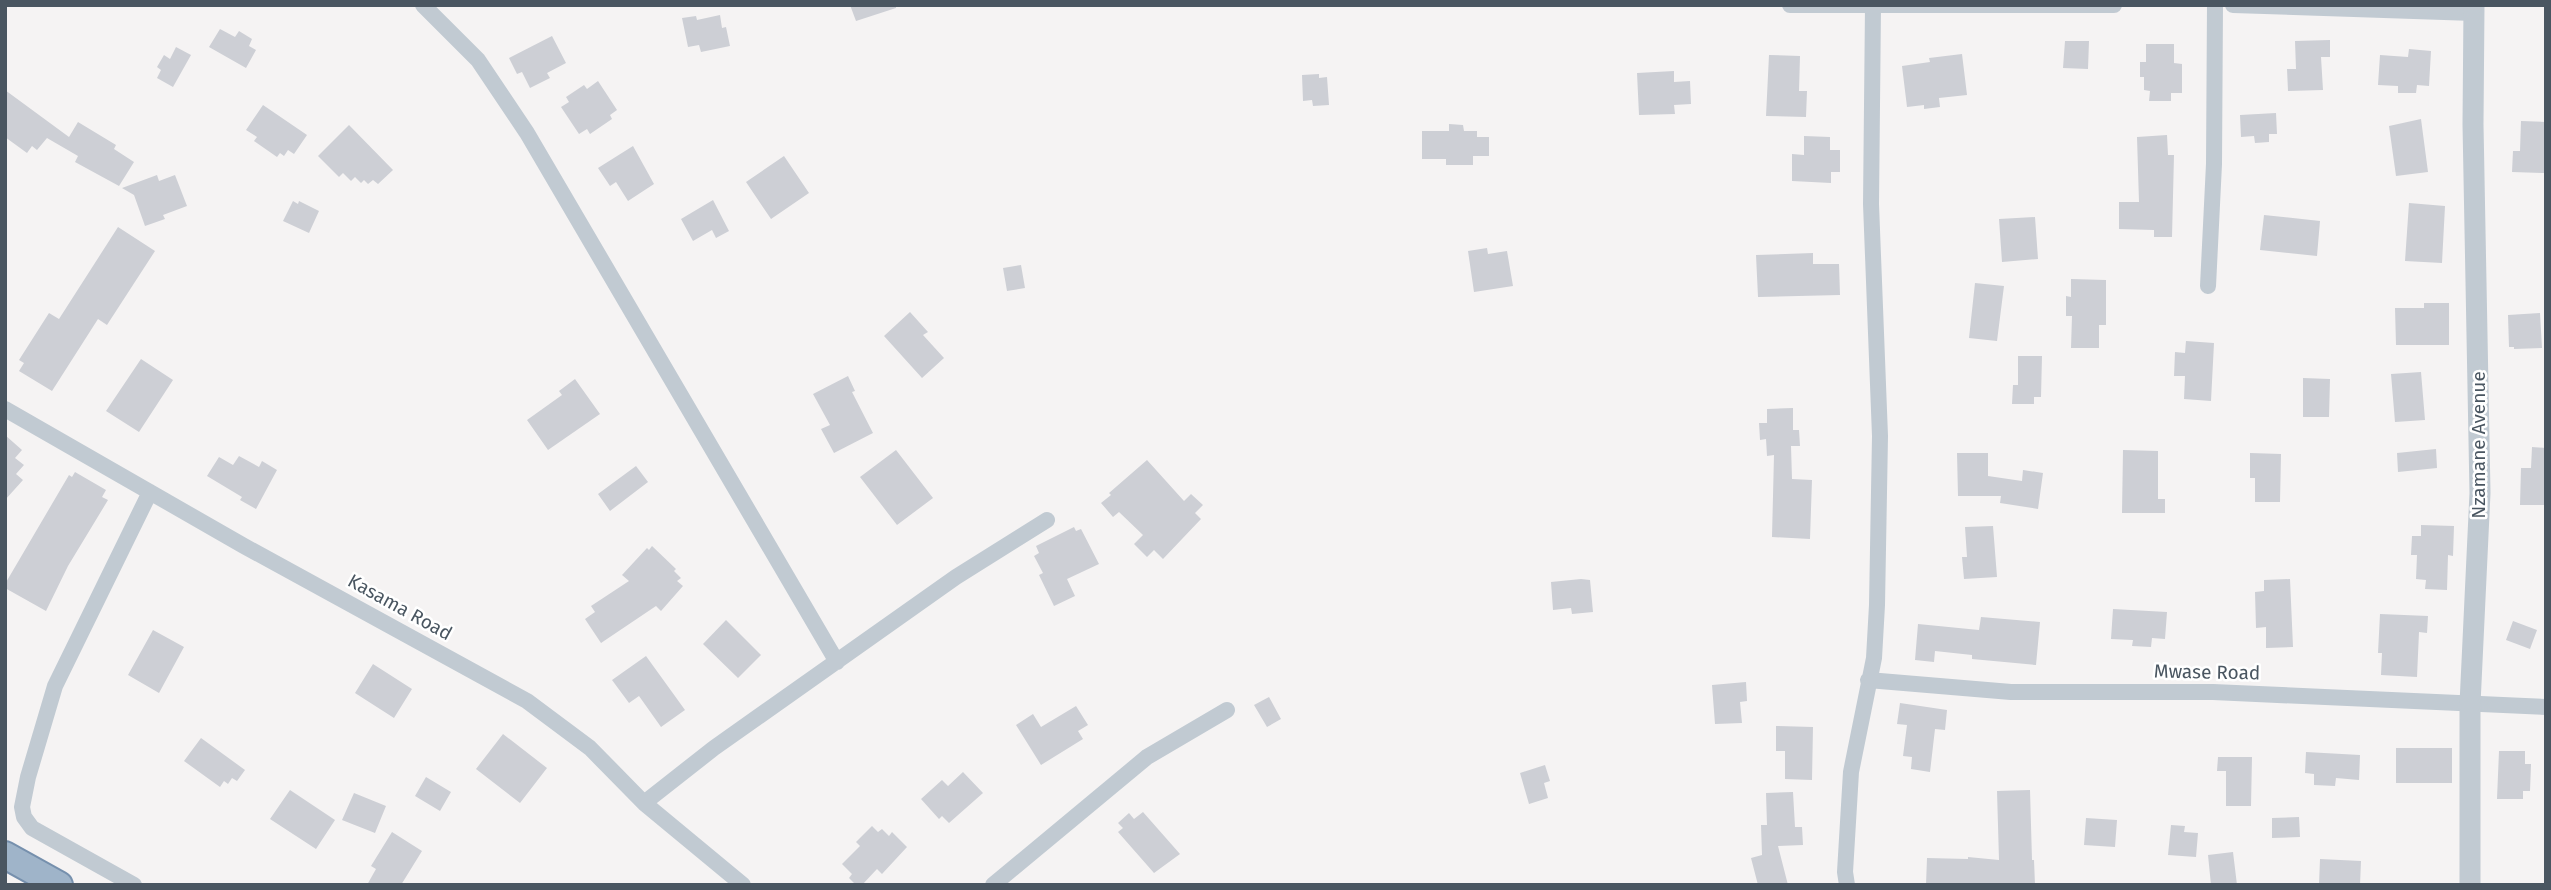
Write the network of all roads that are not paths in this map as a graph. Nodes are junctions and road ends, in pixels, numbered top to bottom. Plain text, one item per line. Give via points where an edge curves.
1 (424, 5) edge
2 (1790, 5) edge
3 (2114, 5) edge
4 (2214, 5) edge
5 (2233, 5) edge
6 (1873, 6) edge
7 (2474, 9) edge
8 (2208, 286) dead end
9 (5, 409) edge
10 (150, 492) junction
11 (1047, 520) dead end
12 (837, 662) junction
13 (1868, 680) junction
14 (2470, 704) junction
15 (2546, 707) edge
16 (1227, 710) dead end
17 (644, 803) junction
18 (5, 855) edge
19 (59, 885) edge
20 (134, 885) edge
21 (743, 885) edge
22 (993, 885) edge
23 (1847, 885) edge
24 (2470, 885) edge

1 - 12 street via 478,60 527,133
2 - 6 street
3 - 6 street
4 - 8 street
5 - 7 street
6 - 13 street via 1871,204 1880,436 1875,645
7 - 14 street, Nzamane Avenue via 2480,493
9 - 10 street, Kasama Road
10 - 17 street, Kasama Road via 527,701 590,748
10 - 20 street via 55,686 22,807 32,828
11 - 12 street via 956,577
12 - 17 street
13 - 14 street, Mwase Road via 2011,692 2213,692
13 - 23 street via 1851,772
14 - 15 street, Mwase Road
14 - 24 street, Nzamane Avenue
16 - 22 street via 1147,757
17 - 21 street, Kasama Road
18 - 19 highway

